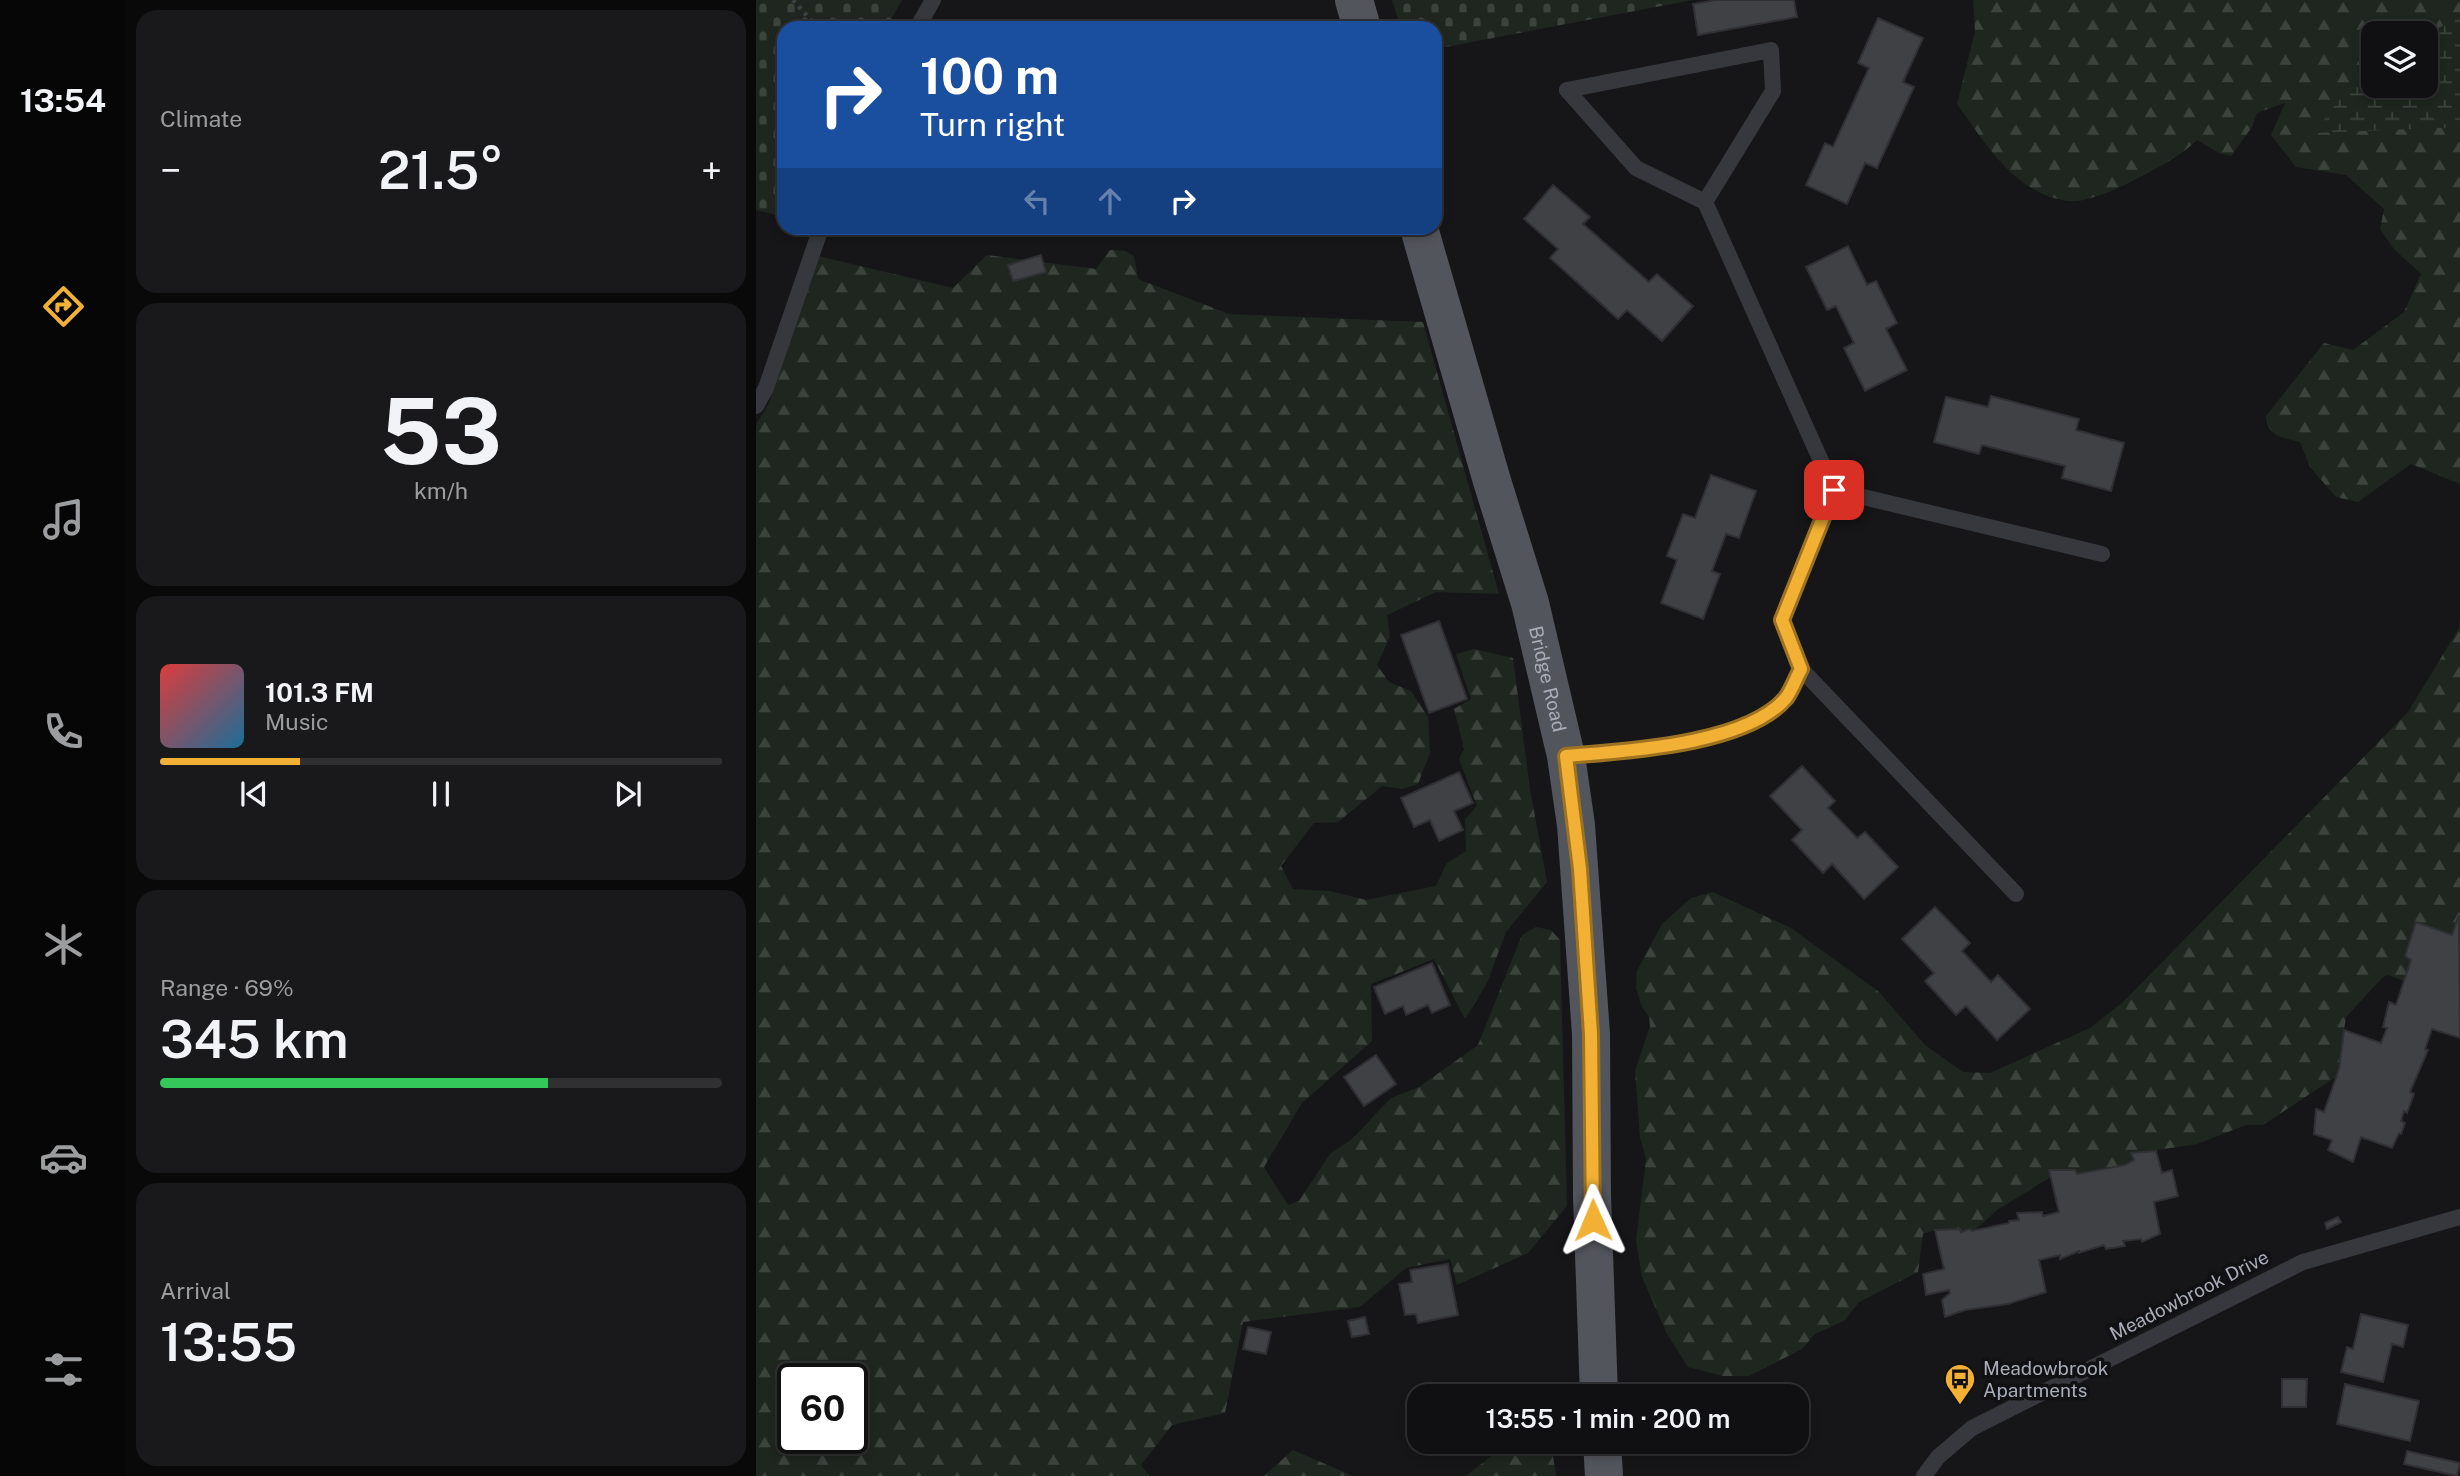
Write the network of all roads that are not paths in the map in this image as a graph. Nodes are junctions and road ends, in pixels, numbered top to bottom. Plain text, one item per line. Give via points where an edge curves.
1 (933, 0) edge
2 (1354, 0) edge
3 (921, 21) edge
4 (1360, 21) edge
5 (1705, 202) junction
6 (819, 235) edge
7 (1421, 235) edge
8 (756, 406) edge
9 (1834, 490) junction
10 (2102, 554) dead end
11 (1801, 669) junction
12 (1566, 756) junction
13 (2016, 894) dead end
14 (2460, 1217) edge
15 (1599, 1384) edge
16 (1603, 1454) edge
17 (1604, 1476) edge
18 (1924, 1476) edge

1 - 3 lane
2 - 4 main road
5 - 5 lane via 1636,168 1567,90 1771,50 1773,91
5 - 9 lane
6 - 8 lane
7 - 12 main road, Bridge Road via 1530,603
9 - 10 lane
9 - 11 lane via 1782,620
11 - 12 lane via 1786,698 1756,721 1709,739
11 - 13 lane
12 - 15 main road, Bridge Road via 1591,1034
14 - 18 lane, Meadowbrook Drive via 2303,1262 1972,1428 1938,1457
16 - 17 main road

